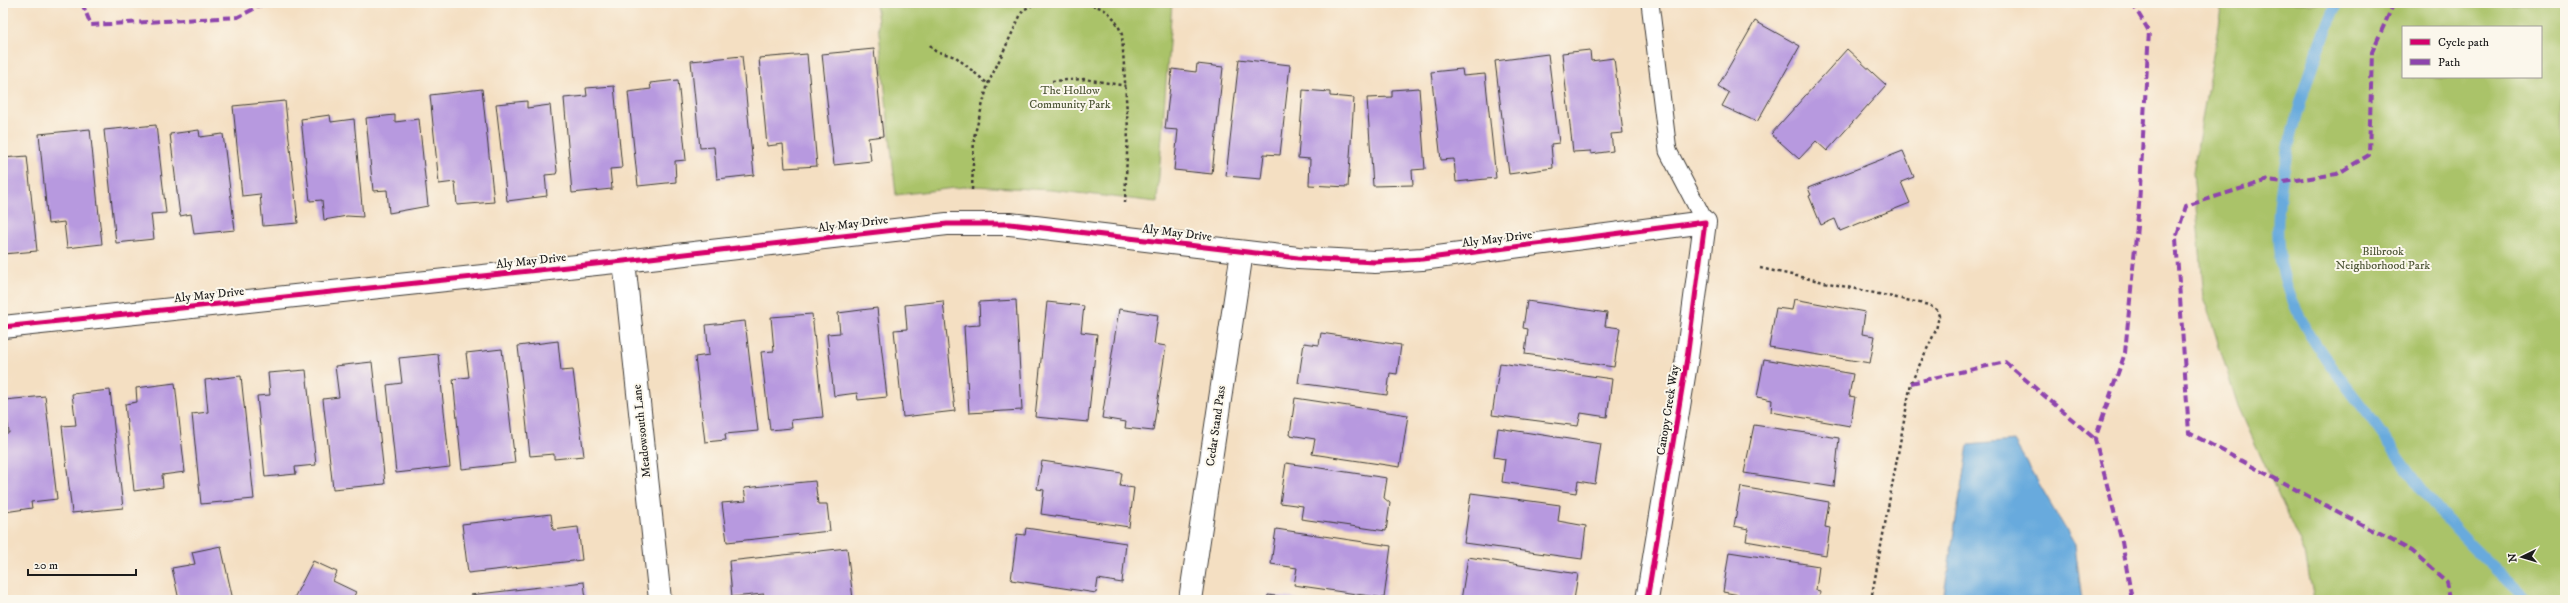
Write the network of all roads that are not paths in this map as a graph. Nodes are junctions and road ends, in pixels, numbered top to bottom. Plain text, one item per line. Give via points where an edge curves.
1 (1650, 3) edge
2 (1705, 222) junction
3 (1242, 252) junction
4 (624, 261) junction
5 (3, 327) edge
6 (660, 600) edge
7 (1190, 600) edge
8 (1646, 600) edge

1 - 2 lane via 1668,151
2 - 3 street, Aly May Drive via 1422,259 1340,261
2 - 8 street, Canopy Creek Way via 1686,366
3 - 4 street, Aly May Drive via 1118,236 976,222
3 - 7 street, Cedar Stand Pass
4 - 5 street, Aly May Drive
4 - 6 street, Meadowsouth Lane

